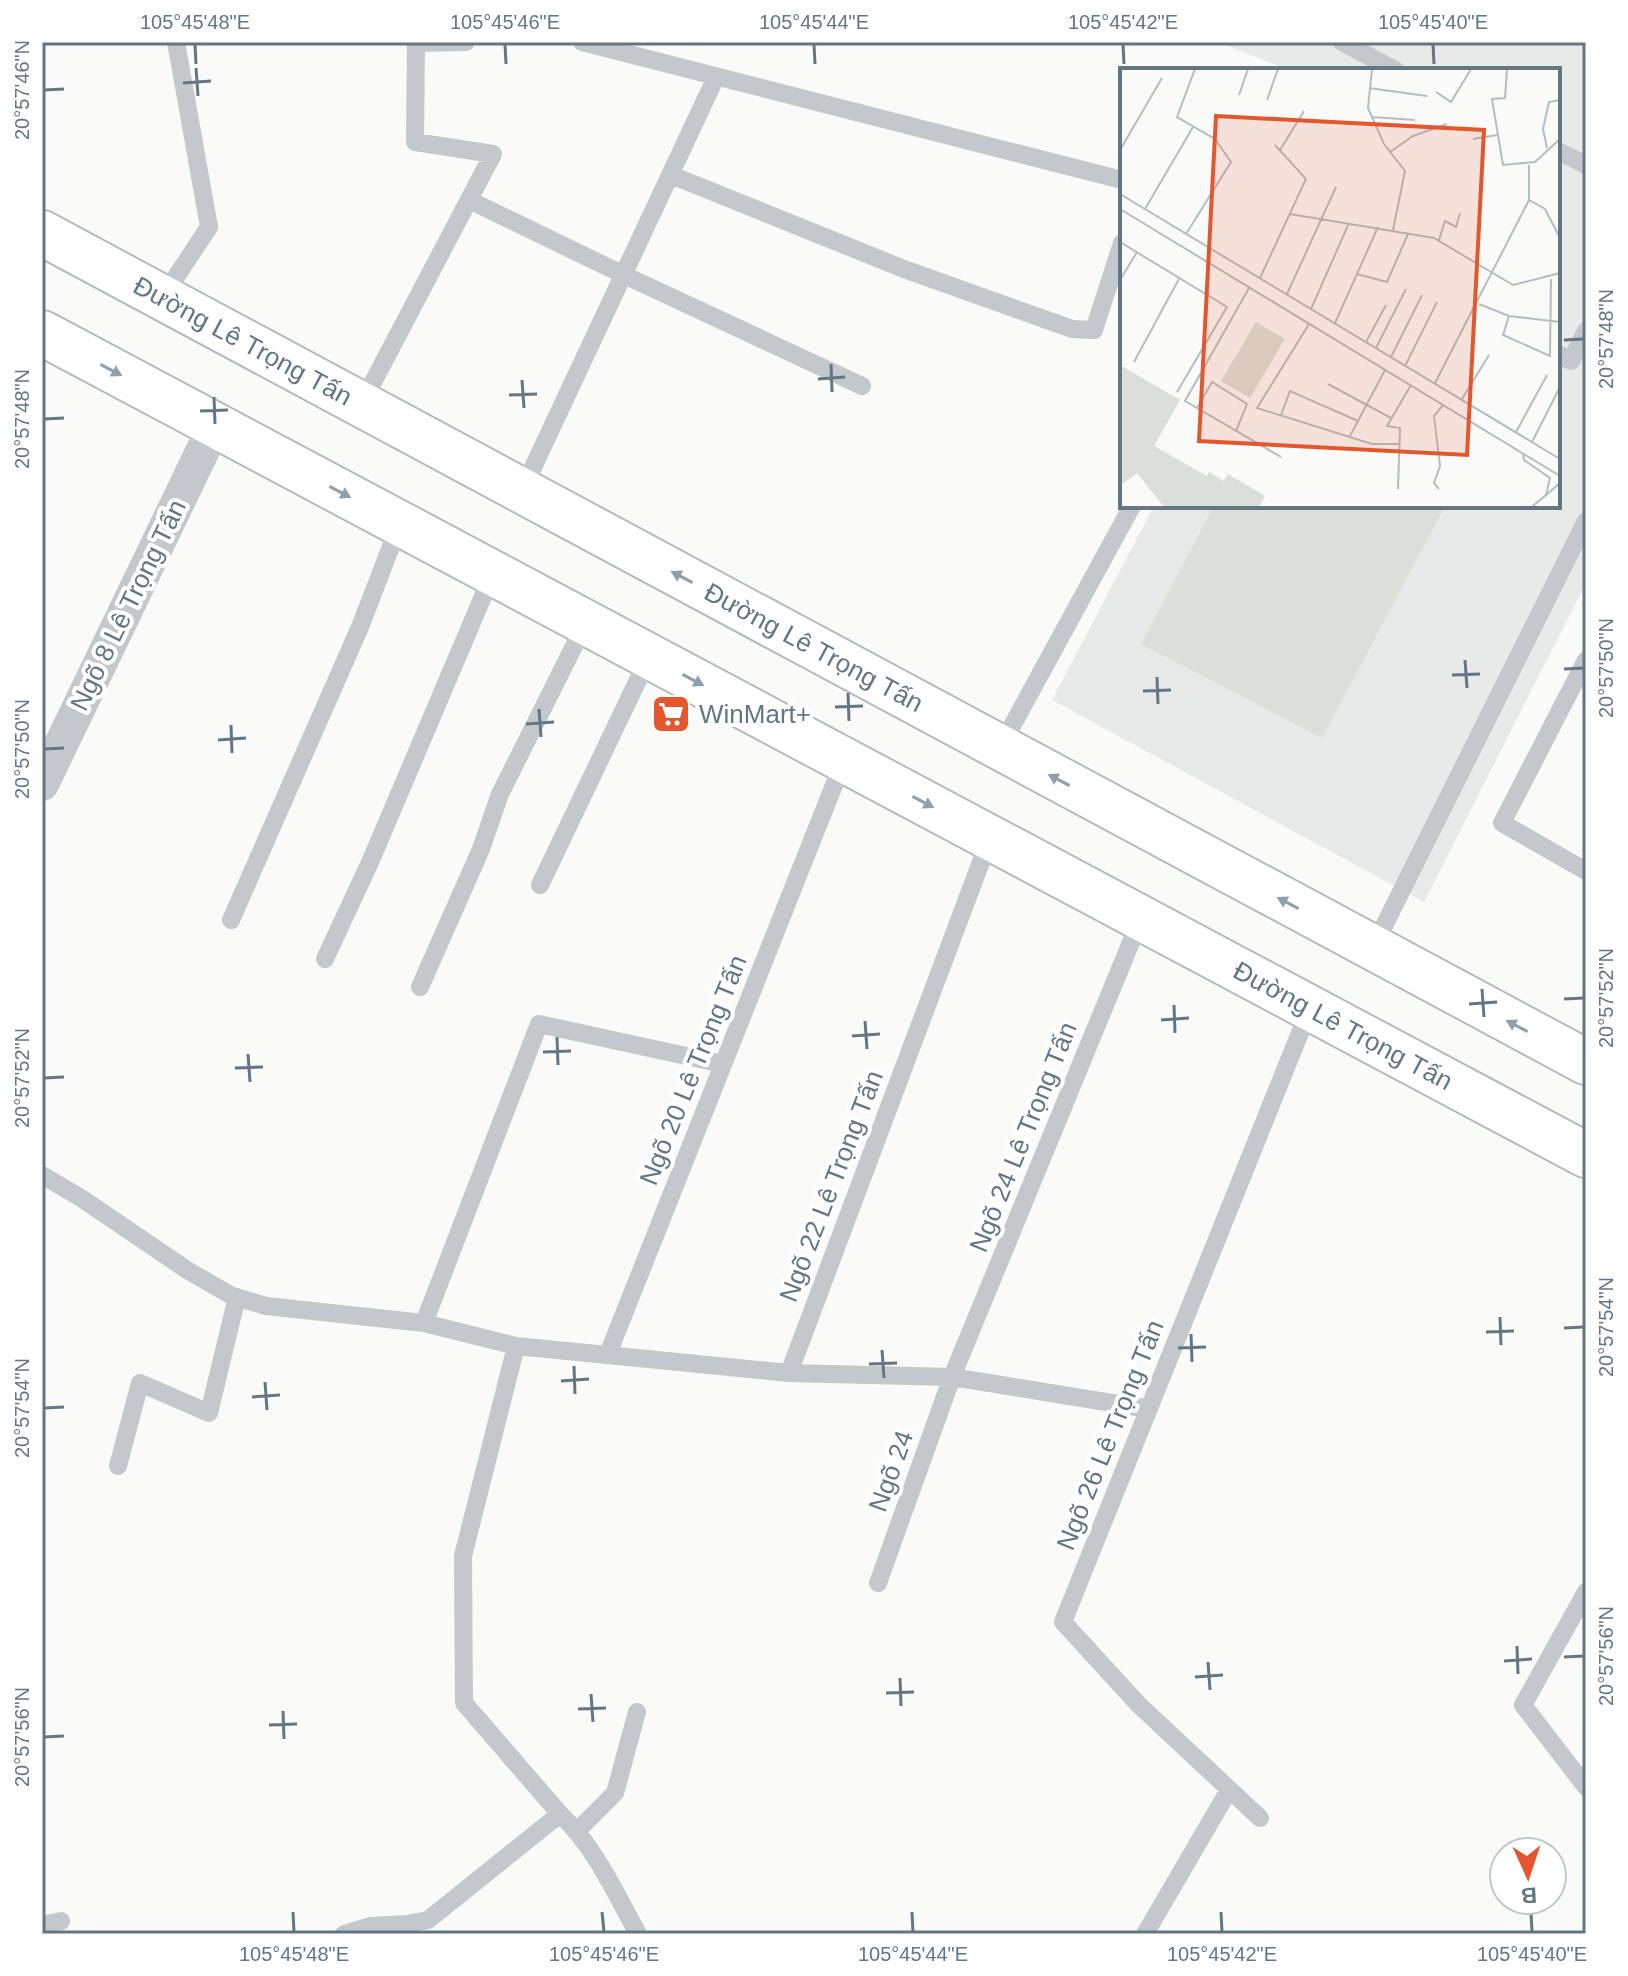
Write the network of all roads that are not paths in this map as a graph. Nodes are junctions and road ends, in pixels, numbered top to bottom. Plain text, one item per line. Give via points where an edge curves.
1 (176, 42) edge
2 (416, 42) edge
3 (466, 42) edge
4 (582, 42) edge
5 (1342, 42) edge
6 (1391, 68) edge
7 (716, 77) junction
8 (1560, 152) edge
9 (1586, 165) edge
10 (671, 175) junction
11 (1120, 179) edge
12 (469, 200) junction
13 (42, 233) edge
14 (1120, 249) edge
15 (624, 275) junction
16 (162, 298) junction
17 (1586, 331) edge
18 (44, 339) edge
19 (1572, 361) edge
20 (862, 386) dead end
21 (361, 405) junction
22 (215, 425) junction
23 (522, 491) junction
24 (1131, 508) edge
25 (1586, 521) edge
26 (400, 523) junction
27 (493, 572) junction
28 (586, 622) junction
29 (649, 657) junction
30 (1586, 660) edge
31 (1000, 748) junction
32 (844, 760) junction
33 (42, 784) edge
34 (990, 838) junction
35 (1586, 871) edge
36 (540, 885) dead end
37 (1141, 918) junction
38 (231, 920) dead end
39 (1373, 948) junction
40 (325, 959) dead end
41 (420, 987) dead end
42 (1310, 1008) junction
43 (1586, 1062) edge
44 (723, 1064) junction
45 (1586, 1155) edge
46 (42, 1175) edge
47 (237, 1297) junction
48 (424, 1323) junction
49 (516, 1346) junction
50 (608, 1354) junction
51 (789, 1373) junction
52 (952, 1377) junction
53 (1149, 1409) junction
54 (118, 1466) dead end
55 (878, 1583) dead end
56 (1586, 1592) edge
57 (637, 1712) dead end
58 (1586, 1787) edge
59 (1229, 1790) junction
60 (560, 1814) junction
61 (1260, 1818) dead end
62 (578, 1830) junction
63 (61, 1921) dead end
64 (42, 1925) edge
65 (344, 1934) edge
66 (638, 1934) edge
67 (1145, 1934) edge

1 - 16 lane via 209,227
2 - 3 lane
2 - 12 lane via 415,142 493,154
4 - 7 lane
5 - 6 lane
7 - 10 lane
7 - 11 lane
8 - 9 lane
10 - 14 lane via 904,269 1072,329 1094,330
10 - 15 lane
12 - 15 lane
12 - 21 lane
13 - 16 main road, Đường Lê Trọng Tấn
15 - 20 lane
15 - 23 lane
16 - 21 main road, Đường Lê Trọng Tấn
17 - 19 lane
18 -> 22 main road, Đường Lê Trọng Tấn
21 - 23 main road, Đường Lê Trọng Tấn
22 -> 26 main road, Đường Lê Trọng Tấn
22 - 33 street, Ngõ 8 Lê Trọng Tấn
31 -> 23 main road, Đường Lê Trọng Tấn
24 - 31 lane
25 - 39 lane
26 - 27 main road, Đường Lê Trọng Tấn
26 - 38 lane
27 - 28 main road, Đường Lê Trọng Tấn
27 - 40 lane
28 - 29 main road, Đường Lê Trọng Tấn
28 - 41 lane via 500,794
29 -> 32 main road, Đường Lê Trọng Tấn
29 - 36 lane
30 - 35 lane via 1502,823
39 -> 31 main road, Đường Lê Trọng Tấn
32 -> 34 main road, Đường Lê Trọng Tấn
32 - 44 lane, Ngõ 20 Lê Trọng Tấn
34 - 37 main road, Đường Lê Trọng Tấn
34 - 51 lane, Ngõ 22 Lê Trọng Tấn
37 - 42 main road, Đường Lê Trọng Tấn
37 - 52 lane, Ngõ 24 Lê Trọng Tấn
43 -> 39 main road, Đường Lê Trọng Tấn
42 - 45 main road, Đường Lê Trọng Tấn
42 - 53 lane, Ngõ 26 Lê Trọng Tấn
44 - 48 lane via 539,1024
44 - 50 lane, Ngõ 20 Lê Trọng Tấn
46 - 47 lane
47 - 48 lane via 266,1306
47 - 54 lane via 209,1413 140,1383
48 - 49 lane
49 - 50 lane
49 - 60 lane via 463,1556 464,1703
50 - 51 lane
51 - 52 lane
52 - 53 lane
52 - 55 lane, Ngõ 24
53 - 59 lane, Ngõ 26 Lê Trọng Tấn via 1063,1622 1138,1704
56 - 58 lane via 1523,1705
57 - 62 lane via 615,1793
59 - 61 lane, Ngõ 26 Lê Trọng Tấn
59 - 67 lane
60 - 62 lane
60 - 65 lane via 428,1920
62 - 66 lane
63 - 64 lane

